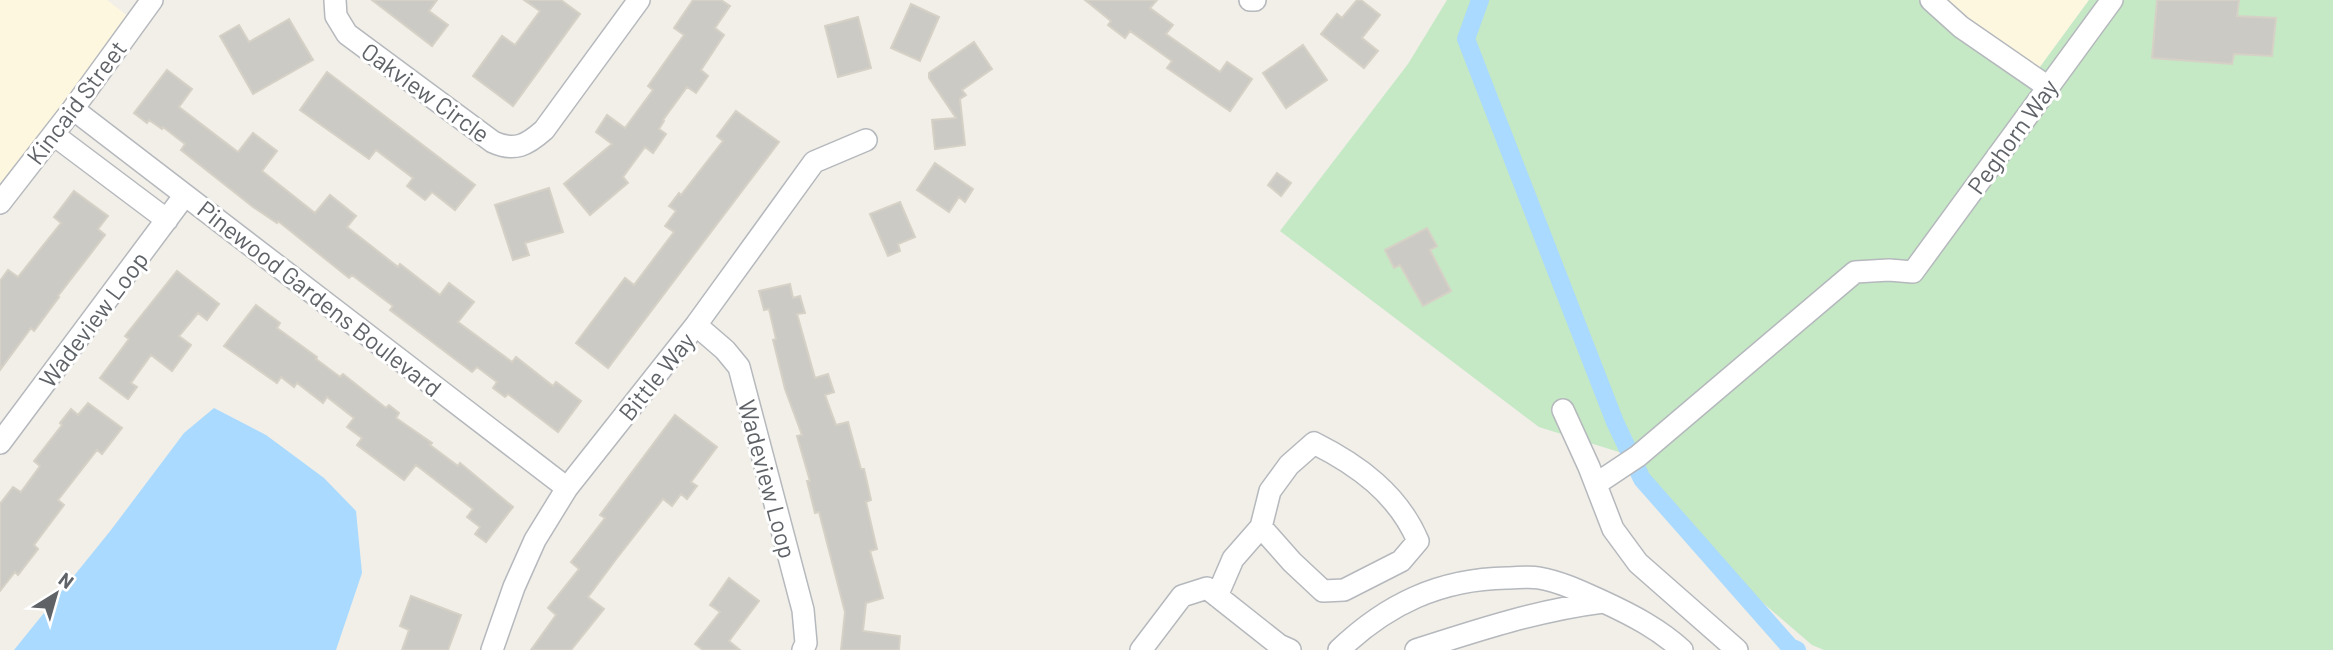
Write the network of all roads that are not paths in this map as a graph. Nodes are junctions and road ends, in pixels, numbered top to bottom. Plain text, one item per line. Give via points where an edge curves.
1 (152, 0) edge
2 (335, 0) edge
3 (639, 0) edge
4 (1931, 0) edge
5 (2112, 0) edge
6 (2048, 87) junction
7 (73, 109) junction
8 (54, 135) junction
9 (866, 140) dead end
10 (186, 195) junction
11 (0, 203) edge
12 (167, 220) junction
13 (696, 325) junction
14 (1563, 410) dead end
15 (0, 443) edge
16 (1596, 484) junction
17 (567, 488) junction
18 (1261, 527) junction
19 (1217, 596) junction
20 (1603, 602) junction
21 (492, 650) edge
22 (803, 650) edge
23 (1141, 650) edge
24 (1290, 650) edge
25 (1339, 650) edge
26 (1416, 650) edge
27 (1682, 650) edge
28 (1737, 650) edge

1 - 7 street, Kincaid Street
2 - 3 street, Oakview Circle via 336,16 347,34 505,148 528,144 544,130
4 - 6 street via 1961,27
5 - 6 street, Peghorn Way
6 - 16 street, Peghorn Way via 1913,272 1856,272 1639,456
7 - 8 street, Kincaid Street
7 - 10 street, Pinewood Gardens Boulevard
8 - 11 street, Kincaid Street
8 - 12 street, Pinewood Gardens Boulevard
9 - 13 street, Bittle Way via 814,162
10 - 12 street, Wadeview Loop
10 - 17 street, Pinewood Gardens Boulevard
12 - 15 street, Wadeview Loop
13 - 17 street, Bittle Way
13 - 22 street, Wadeview Loop via 739,367 803,610
14 - 16 street
16 - 28 street via 1613,529 1638,563
17 - 21 street, Bittle Way via 535,540
18 - 18 street via 1323,591 1344,590 1401,561 1418,541 1387,491 1344,458 1314,443 1289,465 1270,491
18 - 19 street via 1233,559
19 - 23 street via 1207,588 1182,596
19 - 24 street
20 - 25 street via 1538,577 1483,578 1414,598 1363,628
20 - 26 street via 1487,627
20 - 27 street via 1634,616

